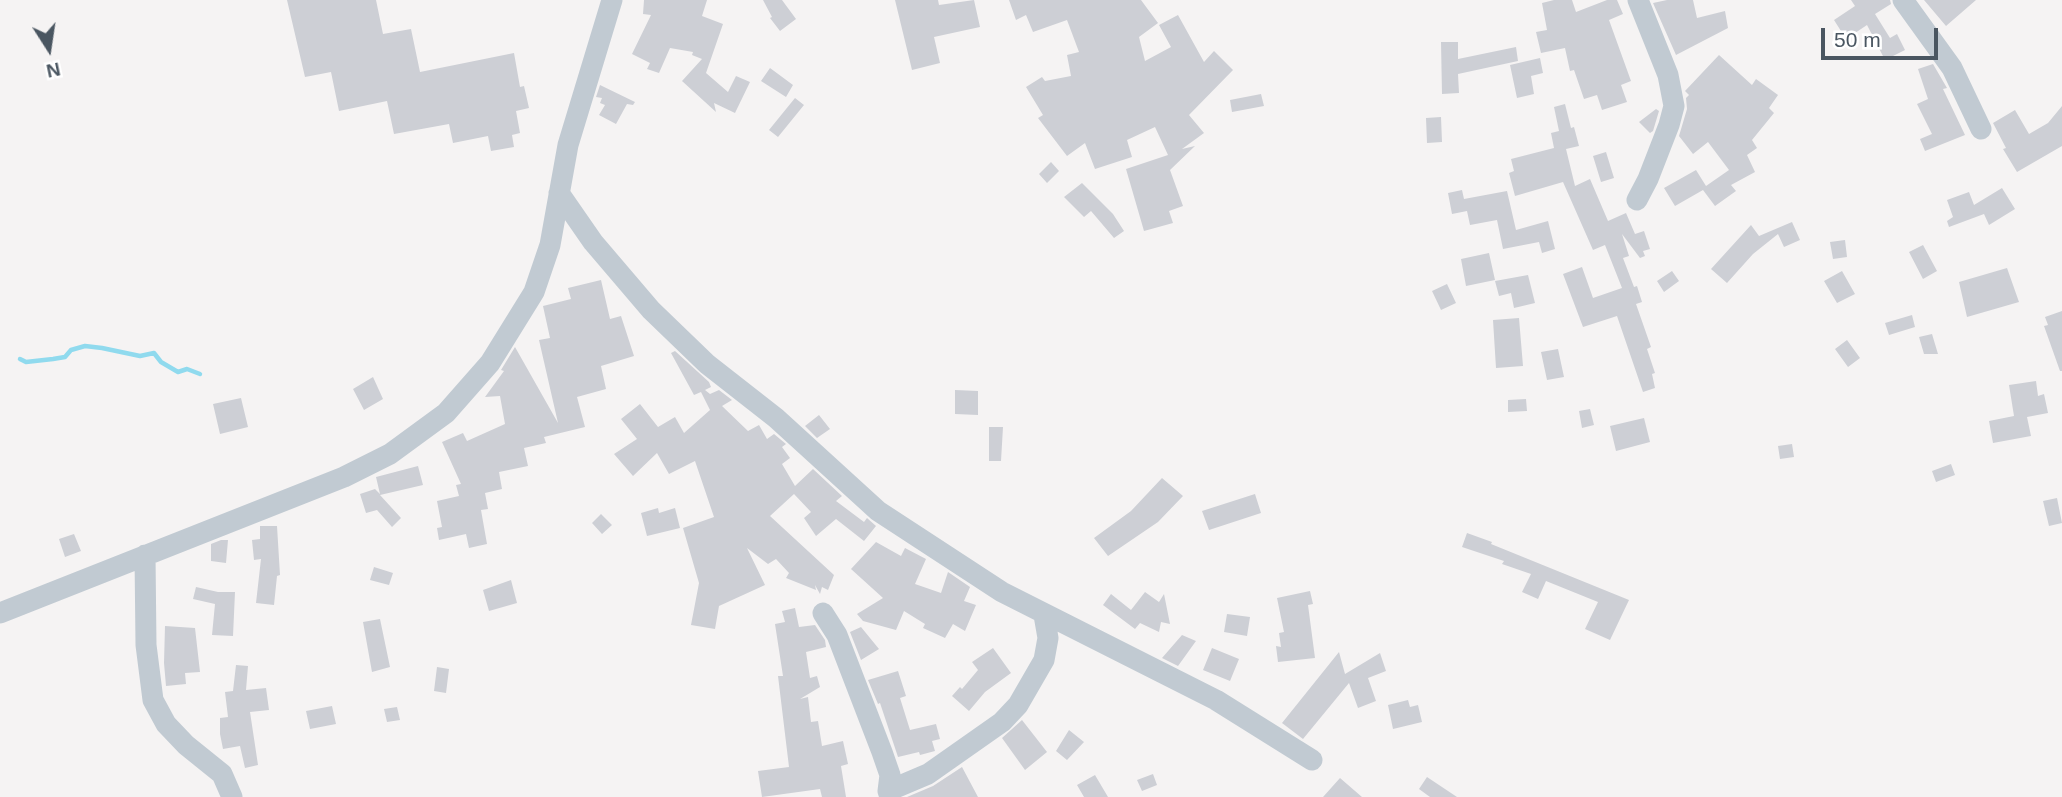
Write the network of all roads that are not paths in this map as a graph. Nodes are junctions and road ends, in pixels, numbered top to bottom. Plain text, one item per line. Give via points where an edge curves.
1 (612, 0) edge
2 (1638, 0) edge
3 (1903, 0) edge
4 (1981, 129) dead end
5 (559, 193) junction
6 (1637, 200) dead end
7 (145, 555) junction
8 (823, 613) dead end
9 (0, 614) edge
10 (1044, 615) junction
11 (1312, 760) dead end
12 (889, 794) edge
13 (232, 797) edge

1 - 5 street via 568,145
2 - 6 street via 1668,75 1674,106
3 - 4 street via 1952,68
5 - 7 street via 550,245 531,299 490,363 446,413 370,466
5 - 10 street via 593,242 707,364 776,418 878,511
7 - 9 street
7 - 13 street via 146,645 153,700 166,724 222,775
8 - 12 street via 837,635 882,752 890,775
10 - 11 street via 1216,700
10 - 12 street via 1048,638 1044,660 1018,705 1002,722 928,774

